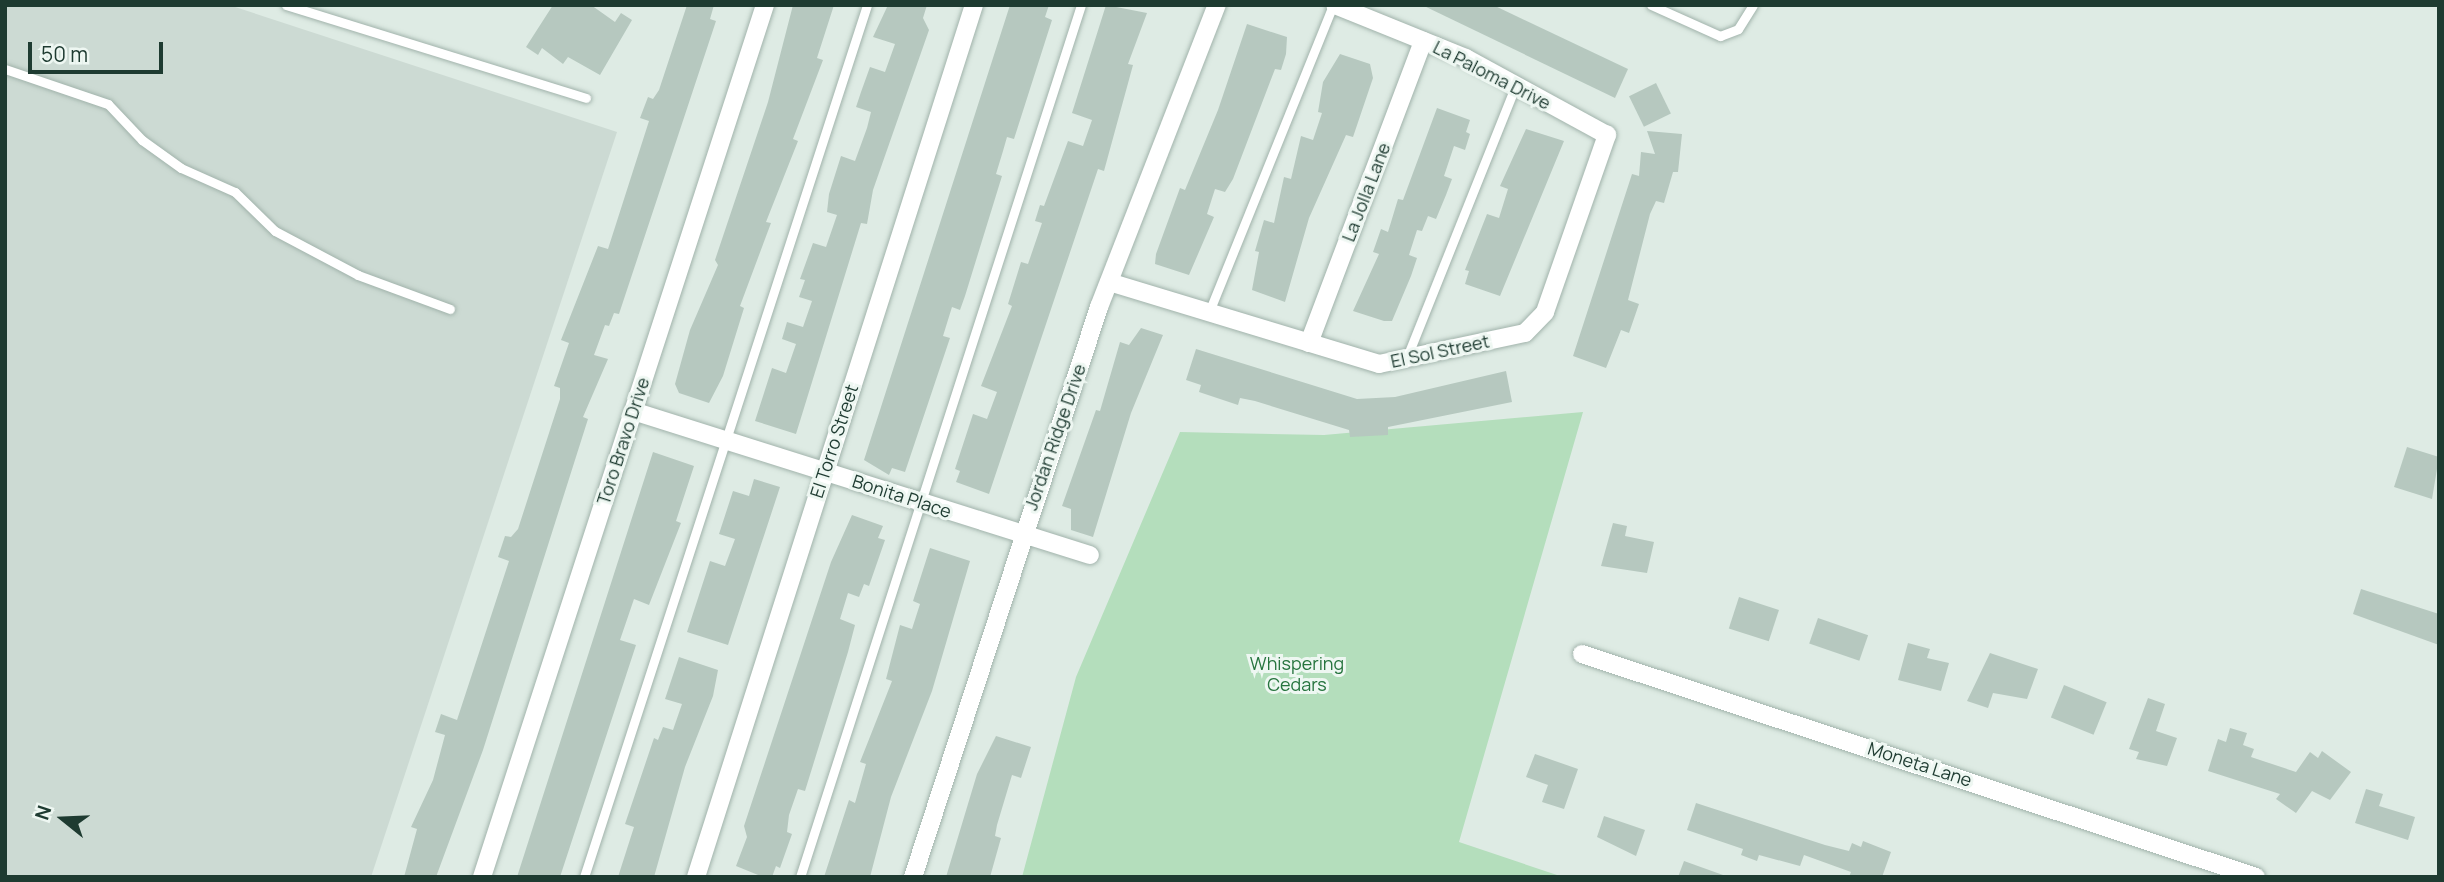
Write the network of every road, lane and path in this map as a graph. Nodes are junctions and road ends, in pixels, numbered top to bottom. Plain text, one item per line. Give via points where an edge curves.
1 (286, 5) edge
2 (765, 5) edge
3 (867, 5) edge
4 (974, 5) edge
5 (1081, 5) edge
6 (1217, 5) edge
7 (1334, 5) edge
8 (1651, 5) edge
9 (1753, 5) edge
10 (1423, 41) junction
11 (5, 69) edge
12 (1516, 85) junction
13 (586, 98) dead end
14 (1607, 135) joint
15 (1109, 282) junction
16 (450, 309) dead end
17 (1209, 312) junction
18 (1309, 343) junction
19 (1407, 358) junction
20 (633, 411) junction
21 (727, 440) junction
22 (824, 471) junction
23 (922, 502) junction
24 (1022, 534) junction
25 (1090, 555) dead end
26 (1583, 654) dead end
27 (482, 877) edge
28 (584, 877) edge
29 (696, 877) edge
30 (800, 877) edge
31 (913, 877) edge
32 (2256, 877) edge

1 - 13 lane
2 - 20 street, Toro Bravo Drive
3 - 21 lane
4 - 22 street, El Torro Street
5 - 23 lane
6 - 15 street, Jordan Ridge Drive
7 - 10 street, La Paloma Drive
7 - 17 lane
8 - 9 lane via 1720,37 1738,29
10 - 12 street, La Paloma Drive
10 - 18 street, La Jolla Lane
11 - 16 lane via 108,104 142,140 181,169 235,192 275,231 358,275
12 - 14 street, La Paloma Drive
12 - 19 lane
14 - 19 street, El Sol Street via 1545,312 1525,333
15 - 17 street, El Sol Street
15 - 24 street, Jordan Ridge Drive
17 - 18 street, El Sol Street
18 - 19 street, El Sol Street via 1379,364
20 - 21 street, Bonita Place
20 - 27 street, Toro Bravo Drive
21 - 22 street, Bonita Place
21 - 28 lane
22 - 23 street, Bonita Place
22 - 29 street, El Torro Street
23 - 24 street, Bonita Place
23 - 30 lane
24 - 25 street, Bonita Place
24 - 31 street, Jordan Ridge Drive
26 - 32 street, Moneta Lane

